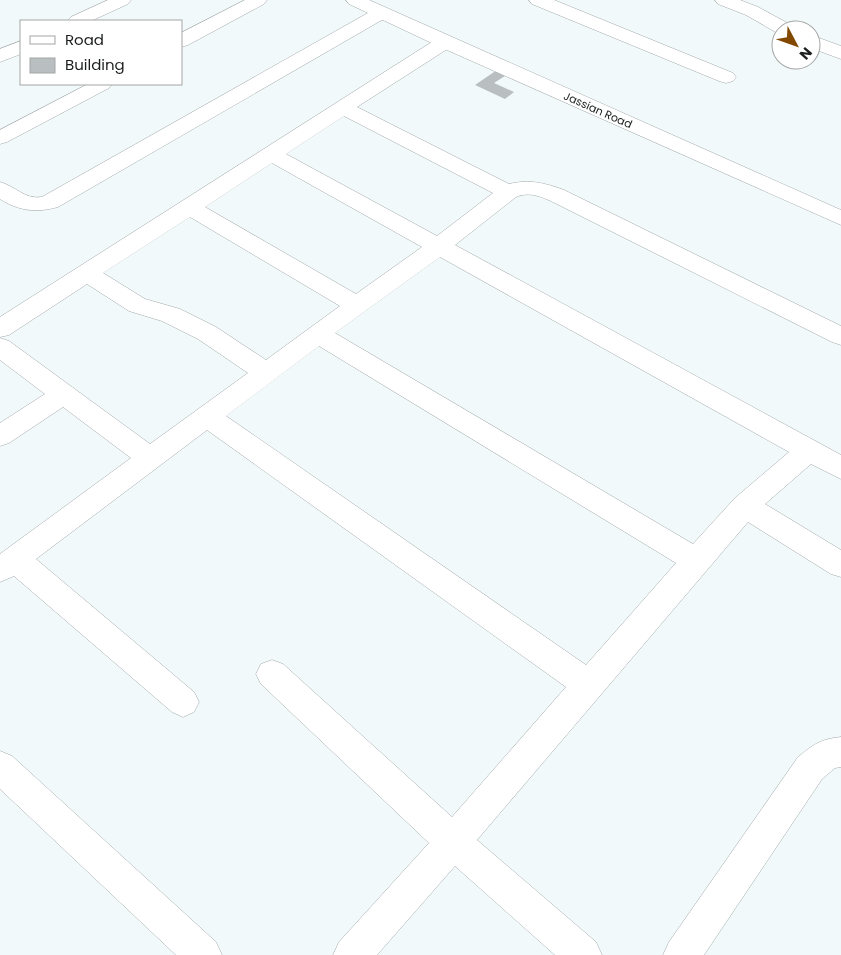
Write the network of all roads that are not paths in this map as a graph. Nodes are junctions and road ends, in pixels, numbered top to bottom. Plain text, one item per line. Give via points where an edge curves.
1 (122, 0) edge
2 (258, 0) edge
3 (355, 0) edge
4 (538, 0) edge
5 (724, 0) edge
6 (381, 13) junction
7 (79, 20) edge
8 (771, 22) edge
9 (182, 40) edge
10 (445, 42) junction
11 (821, 45) edge
12 (20, 47) edge
13 (841, 53) edge
14 (0, 56) edge
15 (726, 77) dead end
16 (100, 85) edge
17 (343, 108) junction
18 (0, 138) edge
19 (271, 154) junction
20 (0, 189) edge
21 (508, 192) junction
22 (189, 207) junction
23 (841, 218) edge
24 (438, 247) junction
25 (86, 273) junction
26 (357, 305) junction
27 (0, 329) edge
28 (319, 334) junction
29 (841, 336) edge
30 (0, 347) edge
31 (266, 372) junction
32 (64, 394) junction
33 (208, 417) junction
34 (0, 436) edge
35 (809, 450) junction
36 (151, 459) junction
37 (841, 468) edge
38 (745, 506) junction
39 (696, 560) junction
40 (8, 564) edge
41 (841, 565) edge
42 (272, 674) dead end
43 (589, 685) junction
44 (184, 702) dead end
45 (841, 752) edge
46 (0, 767) edge
47 (453, 842) junction
48 (203, 955) edge
49 (352, 955) edge
50 (583, 955) edge
51 (682, 955) edge

1 - 7 street
2 - 9 street
3 - 6 street, Jassian Road
4 - 15 street
5 - 8 street
6 - 10 street, Jassian Road
6 - 20 street via 50,202 25,204
10 - 17 street
10 - 23 street, Jassian Road
11 - 13 street
12 - 14 street
16 - 18 street
17 - 19 street
17 - 21 street
19 - 22 street
19 - 24 street
21 - 24 street
21 - 29 street via 528,187 547,191
22 - 25 street
22 - 26 street
24 - 26 street
24 - 35 street
25 - 27 street
25 - 31 street via 137,305 207,332
26 - 28 street
28 - 31 street
28 - 39 street
30 - 32 street
31 - 33 street
32 - 34 street
32 - 36 street
33 - 36 street
33 - 43 street
35 - 37 street
35 - 38 street
36 - 40 street
38 - 39 street
38 - 41 street
39 - 43 street
40 - 44 street
42 - 47 street
43 - 47 street
45 - 51 street via 827,754 810,768
46 - 48 street
47 - 49 street
47 - 50 street

